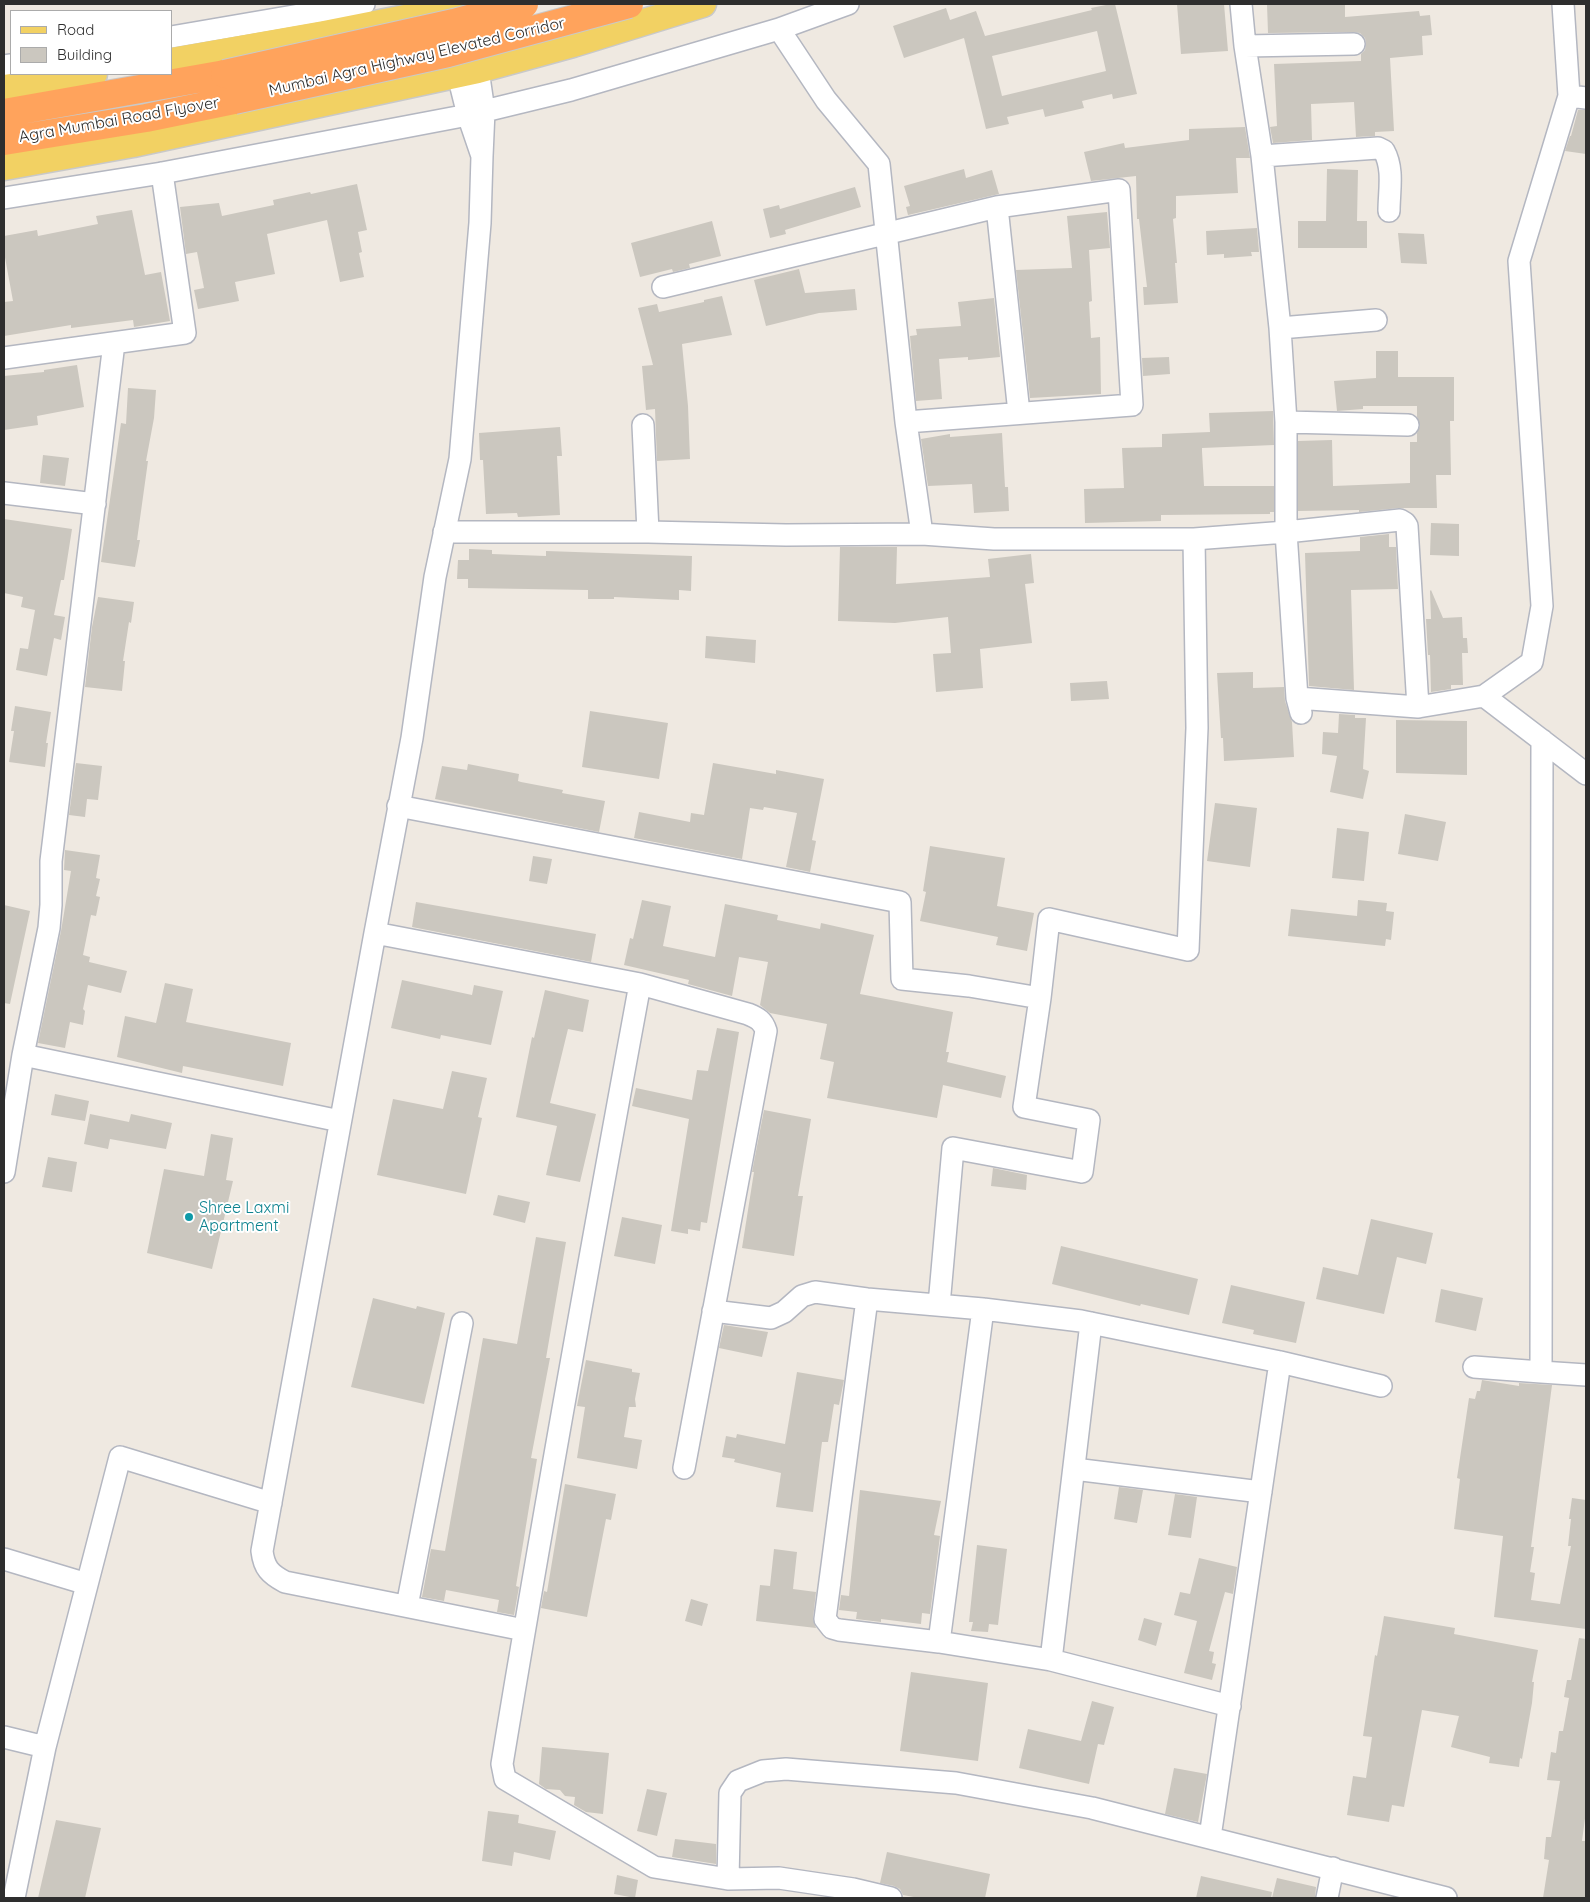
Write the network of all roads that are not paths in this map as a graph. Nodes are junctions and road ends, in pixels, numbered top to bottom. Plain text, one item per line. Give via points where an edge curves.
1 (364, 4) edge
2 (524, 4) edge
3 (629, 4) edge
4 (703, 4) edge
5 (848, 4) edge
6 (1240, 4) edge
7 (1563, 4) edge
8 (467, 5) edge
9 (779, 29) junction
10 (172, 37) edge
11 (1354, 44) dead end
12 (1244, 46) junction
13 (172, 61) edge
14 (468, 73) junction
15 (225, 74) joint
16 (88, 75) edge
17 (4, 88) edge
18 (1578, 97) edge
19 (234, 100) joint
20 (4, 113) edge
21 (476, 113) junction
22 (4, 141) edge
23 (1262, 156) junction
24 (4, 167) edge
25 (162, 173) junction
26 (4, 198) edge
27 (997, 207) junction
28 (1389, 211) dead end
29 (886, 234) junction
30 (663, 287) dead end
31 (1376, 320) dead end
32 (1280, 328) junction
33 (114, 343) junction
34 (4, 358) edge
35 (1019, 413) junction
36 (906, 422) junction
37 (1286, 422) junction
38 (643, 424) dead end
39 (1408, 426) dead end
40 (4, 493) edge
41 (95, 504) junction
42 (444, 532) junction
43 (648, 532) junction
44 (1286, 532) junction
45 (922, 534) junction
46 (1194, 539) junction
47 (1484, 696) junction
48 (1418, 707) junction
49 (1542, 740) junction
50 (1586, 774) edge
51 (398, 806) junction
52 (374, 933) junction
53 (640, 984) junction
54 (1040, 998) junction
55 (23, 1055) junction
56 (340, 1121) junction
57 (4, 1172) edge
58 (867, 1299) junction
59 (938, 1305) junction
60 (984, 1309) junction
61 (713, 1311) junction
62 (462, 1323) dead end
63 (1091, 1323) junction
64 (1280, 1362) junction
65 (1474, 1367) dead end
66 (1541, 1372) junction
67 (1586, 1375) edge
68 (1381, 1386) dead end
69 (684, 1468) dead end
70 (1074, 1469) junction
71 (1261, 1492) junction
72 (271, 1503) junction
73 (4, 1559) edge
74 (87, 1584) junction
75 (407, 1606) junction
76 (524, 1630) junction
77 (939, 1642) junction
78 (1051, 1660) junction
79 (1230, 1706) junction
80 (4, 1737) edge
81 (44, 1747) junction
82 (1210, 1837) junction
83 (1333, 1868) junction
84 (728, 1879) junction
85 (14, 1898) edge
86 (891, 1898) edge
87 (1327, 1898) edge
88 (1446, 1898) edge

1 - 10 street
2 - 15 highway, Mumbai Agra Highway Elevated Corridor, bridge
3 - 19 highway, Mumbai Agra Highway Elevated Corridor, bridge via 448,52
4 - 14 main road
5 - 9 street
6 - 12 street
7 - 18 street
8 - 13 main road
8 - 14 main road
9 - 21 street via 571,90
9 - 29 street via 826,100 879,164
11 - 12 street
12 - 23 street
14 - 21 street
14 - 24 main road via 133,144
15 - 20 highway, Agra Mumbai Road Flyover
16 - 17 main road
18 - 47 street via 1519,261 1542,606 1532,662
19 - 22 highway, Agra Mumbai Road Flyover
21 - 25 street
21 - 42 street via 482,156 480,223 460,459
23 - 28 street via 1384,150 1390,170
23 - 32 street
25 - 26 street
25 - 33 street via 186,333
27 - 29 street
27 - 35 street
27 - 35 street via 1119,190 1132,405
29 - 30 street
29 - 36 street
31 - 32 street
32 - 37 street
33 - 34 street
33 - 41 street
35 - 36 street
36 - 45 street
37 - 39 street
37 - 44 street
38 - 43 street
40 - 41 street
41 - 55 street via 51,861 48,928
42 - 43 street
42 - 51 street via 412,738
43 - 45 street
44 - 46 street
44 - 48 street via 1299,706
44 - 48 street via 1394,520 1405,523
45 - 46 street via 994,539
46 - 54 street via 1197,728 1188,950 1049,919
47 - 48 street
47 - 49 street
49 - 50 street
49 - 66 street
51 - 52 street
51 - 54 street via 900,902 902,979
52 - 53 street
52 - 56 street
53 - 61 street via 759,1018 766,1031
53 - 76 street
54 - 59 street via 1024,1107 1089,1120 1082,1172 953,1148
55 - 56 street
55 - 57 street
56 - 72 street
58 - 59 street
58 - 61 street via 815,1292 802,1296 784,1312 771,1318
58 - 77 street via 825,1619 839,1630
59 - 60 street
60 - 63 street
60 - 77 street
61 - 69 street
62 - 75 street
63 - 64 street
63 - 70 street
64 - 68 street
64 - 71 street
65 - 66 street
66 - 67 street
70 - 71 street
70 - 78 street
71 - 79 street
72 - 74 street via 120,1456
72 - 75 street via 262,1551 266,1569 273,1576 285,1582
73 - 74 street
74 - 81 street
75 - 76 street
76 - 84 street via 502,1764 505,1779 654,1867
77 - 78 street
78 - 79 street
79 - 82 street
80 - 81 street
81 - 85 street
82 - 83 street
82 - 84 street via 1092,1808 956,1783 802,1770 763,1771 738,1781 730,1793
83 - 87 street
83 - 88 street
84 - 86 street via 779,1878

